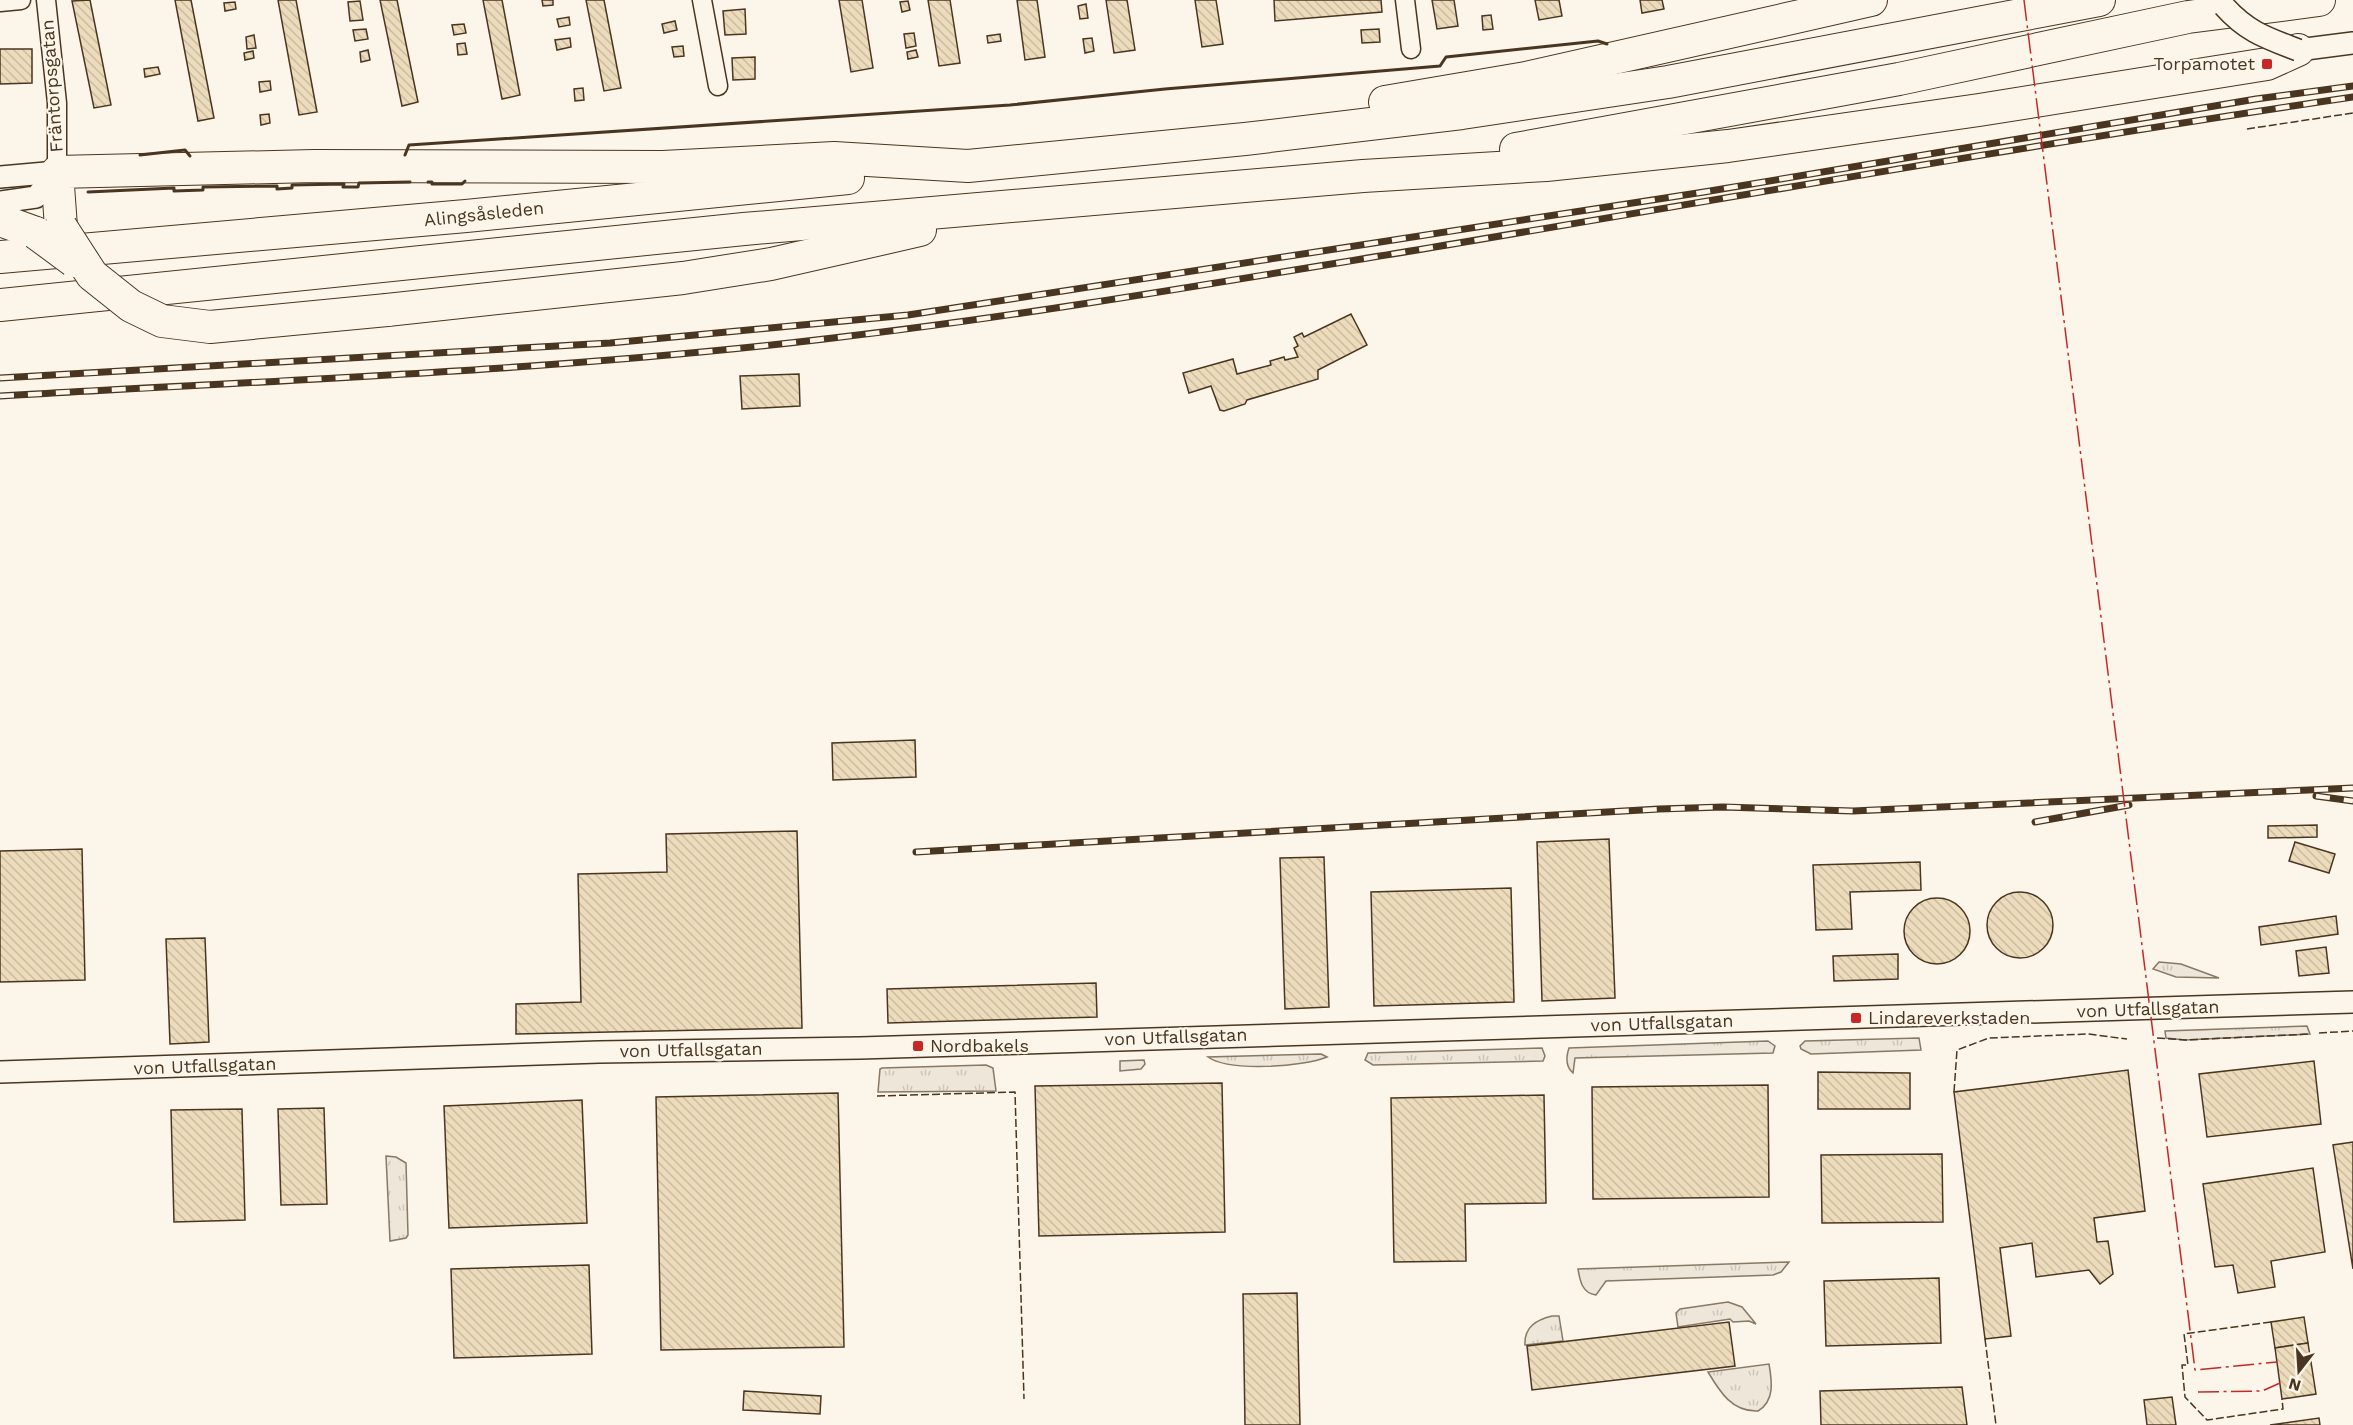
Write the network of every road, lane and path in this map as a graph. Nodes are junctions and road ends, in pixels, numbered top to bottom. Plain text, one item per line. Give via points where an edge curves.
1 (21, 0) edge
2 (46, 0) edge
3 (702, 0) edge
4 (1405, 0) edge
5 (1871, 0) edge
6 (2099, 0) edge
7 (2319, 0) edge
8 (0, 2) edge
9 (2223, 2) edge
10 (2353, 43) edge
11 (1412, 49) dead end
12 (2298, 50) junction
13 (718, 86) dead end
14 (1245, 139) junction
15 (968, 166) junction
16 (57, 172) junction
17 (1382, 174) junction
18 (0, 177) edge
19 (0, 202) edge
20 (1032, 205) junction
21 (0, 220) edge
22 (48, 230) junction
23 (0, 257) edge
24 (0, 305) edge
25 (2353, 1002) edge
26 (0, 1072) edge

1 - 8 street
2 - 16 street, Fräntorpsgatan via 57,103
3 - 13 street
4 - 11 street
5 - 14 highway via 1526,78 1350,108
6 - 14 highway via 1668,82 1462,113
7 - 17 highway via 2188,16 1899,79
9 - 12 street, bridge via 2238,22 2257,35
10 - 12 street
12 - 17 highway via 2267,64 1728,147 1546,165
14 - 15 highway
15 - 16 highway via 834,159 663,167 314,166
15 - 23 highway, Alingsåsleden
16 - 18 street
16 - 19 street via 36,198
16 - 22 highway
17 - 20 highway
20 - 22 highway, bridge via 771,264 660,281 210,327 162,321 131,306 85,268
20 - 24 highway via 744,229
21 - 22 highway
25 - 26 street, von Utfallsgatan

